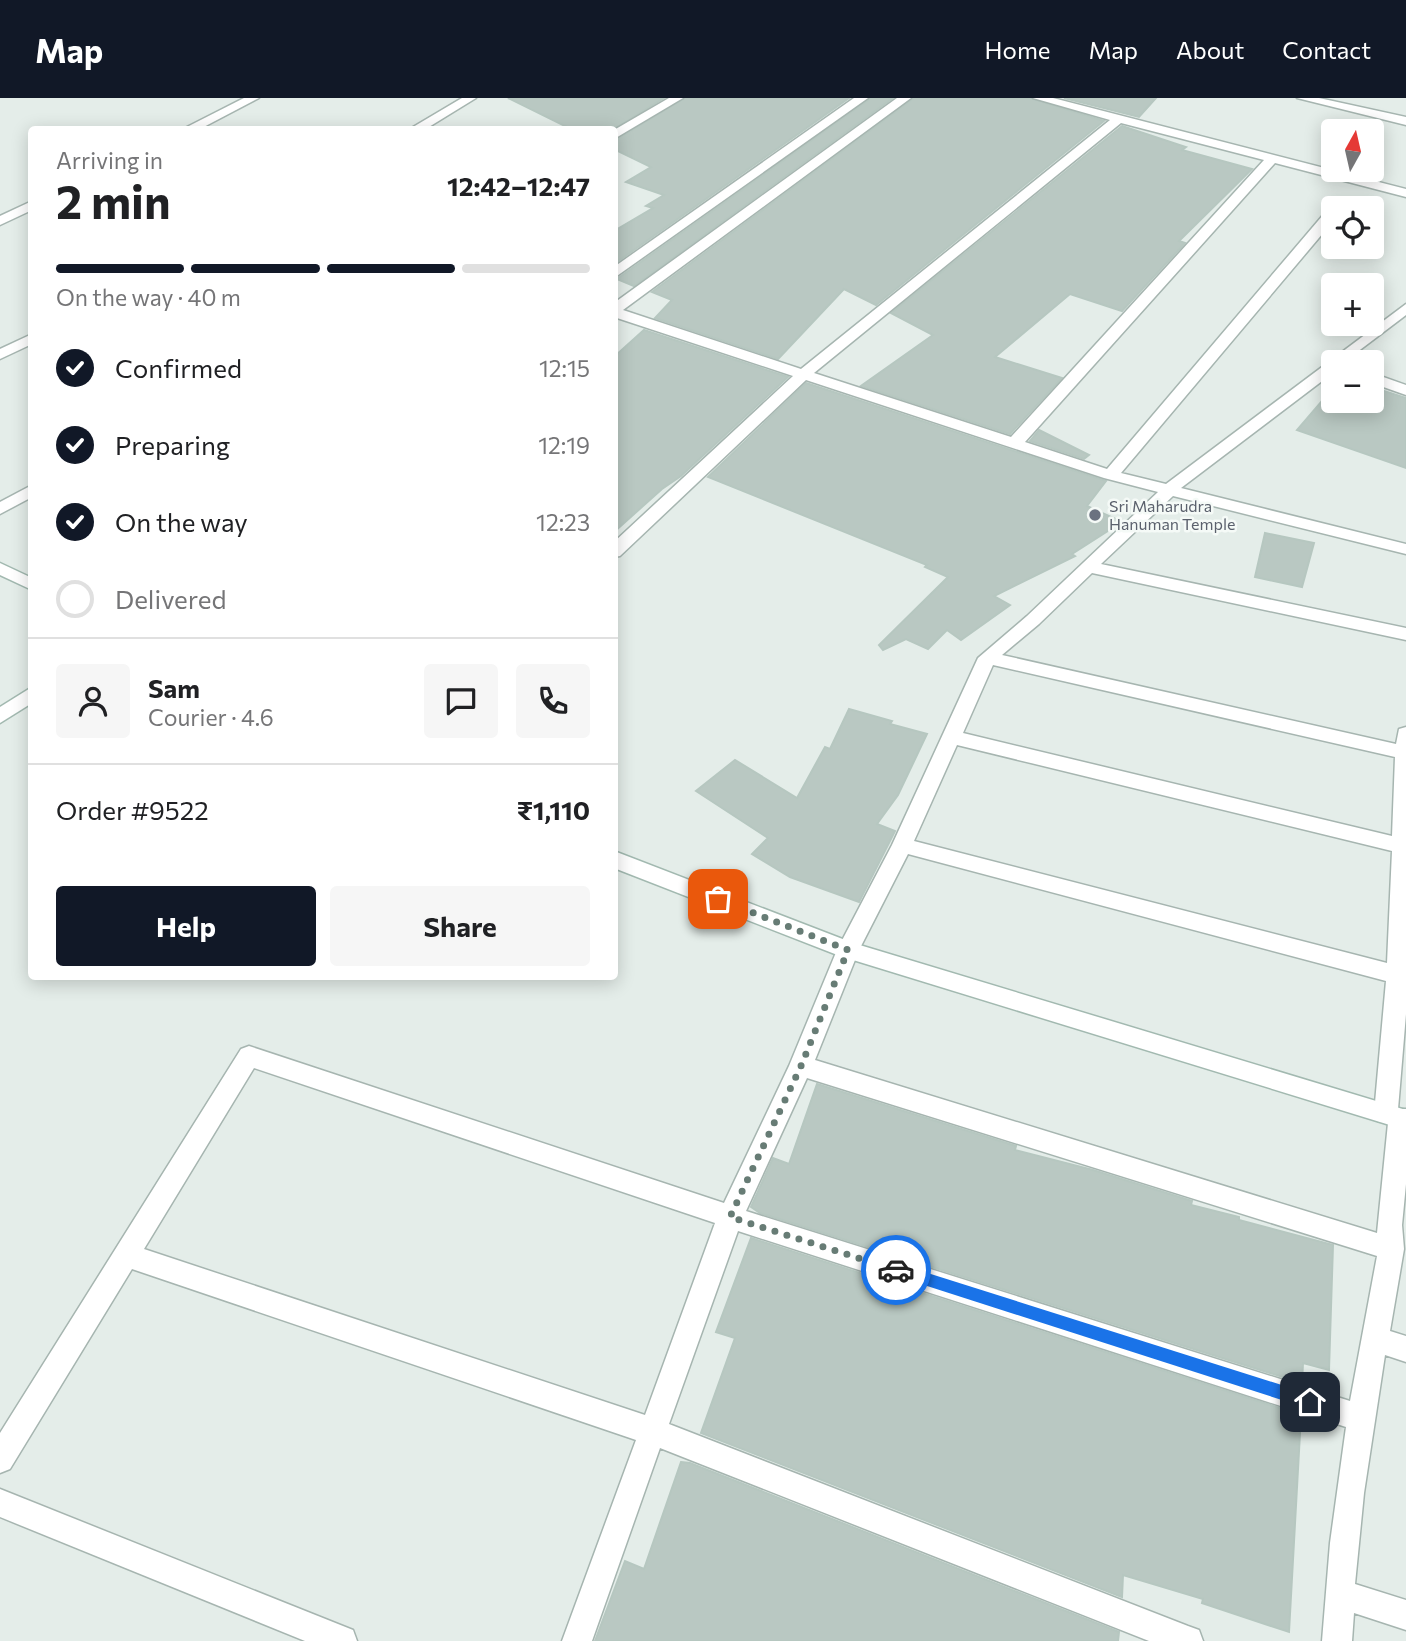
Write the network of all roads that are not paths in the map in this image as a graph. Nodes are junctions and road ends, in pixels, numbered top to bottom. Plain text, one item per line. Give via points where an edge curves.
1 (253, 98) edge
2 (470, 98) edge
3 (677, 98) edge
4 (862, 98) edge
5 (905, 98) edge
6 (1039, 98) edge
7 (1303, 98) edge
8 (1118, 119) junction
9 (1406, 121) edge
10 (195, 126) edge
11 (421, 126) edge
12 (618, 133) edge
13 (1271, 160) junction
14 (1406, 193) edge
15 (1340, 196) edge
16 (1369, 196) edge
17 (28, 207) edge
18 (0, 221) edge
19 (1321, 225) edge
20 (618, 271) edge
21 (618, 308) edge
22 (1406, 308) edge
23 (618, 312) edge
24 (28, 340) edge
25 (1352, 350) edge
26 (0, 355) edge
27 (804, 374) junction
28 (1321, 374) edge
29 (1384, 382) edge
30 (1406, 390) edge
31 (1016, 443) junction
32 (1110, 475) junction
33 (1171, 488) junction
34 (28, 492) edge
35 (0, 509) edge
36 (618, 548) edge
37 (1406, 549) edge
38 (1089, 567) junction
39 (0, 568) edge
40 (28, 583) edge
41 (1406, 634) edge
42 (987, 658) junction
43 (28, 696) edge
44 (0, 716) edge
45 (951, 737) junction
46 (1406, 747) edge
47 (902, 845) junction
48 (1402, 846) junction
49 (618, 861) edge
50 (848, 950) junction
51 (1402, 976) edge
52 (801, 1066) junction
53 (1398, 1117) edge
54 (730, 1217) junction
55 (1391, 1249) junction
56 (127, 1255) junction
57 (1375, 1339) junction
58 (1406, 1349) edge
59 (1363, 1419) junction
60 (654, 1432) junction
61 (0, 1459) edge
62 (0, 1503) edge
63 (1339, 1594) junction
64 (1406, 1615) edge
65 (342, 1641) edge
66 (577, 1641) edge
67 (1188, 1641) edge
68 (1337, 1641) edge

1 - 10 street
2 - 11 street
3 - 12 street
4 - 20 street
5 - 21 street
6 - 8 street
7 - 9 street
8 - 13 street
8 - 27 street
13 - 15 street
13 - 31 street
14 - 16 street
17 - 18 street
19 - 32 street
22 - 25 street
23 - 27 street
24 - 26 street
27 - 31 street
27 - 36 street
28 - 33 street
29 - 30 street
31 - 32 street
32 - 33 street
33 - 37 street
33 - 38 street
34 - 35 street
38 - 41 street
38 - 42 street
39 - 40 street
42 - 45 street
42 - 46 street
43 - 44 street
45 - 47 street
45 - 48 street
46 - 48 street
47 - 50 street
47 - 51 street
48 - 51 street
49 - 50 street
50 - 52 street
50 - 53 street
51 - 53 street
52 - 54 street
52 - 55 street
53 - 55 street
54 - 56 street via 248,1056
54 - 59 street
54 - 60 street
55 - 57 street
56 - 60 street
56 - 61 street
57 - 58 street
57 - 59 street
59 - 63 street
60 - 66 street
60 - 67 street
62 - 65 street
63 - 64 street
63 - 68 street

